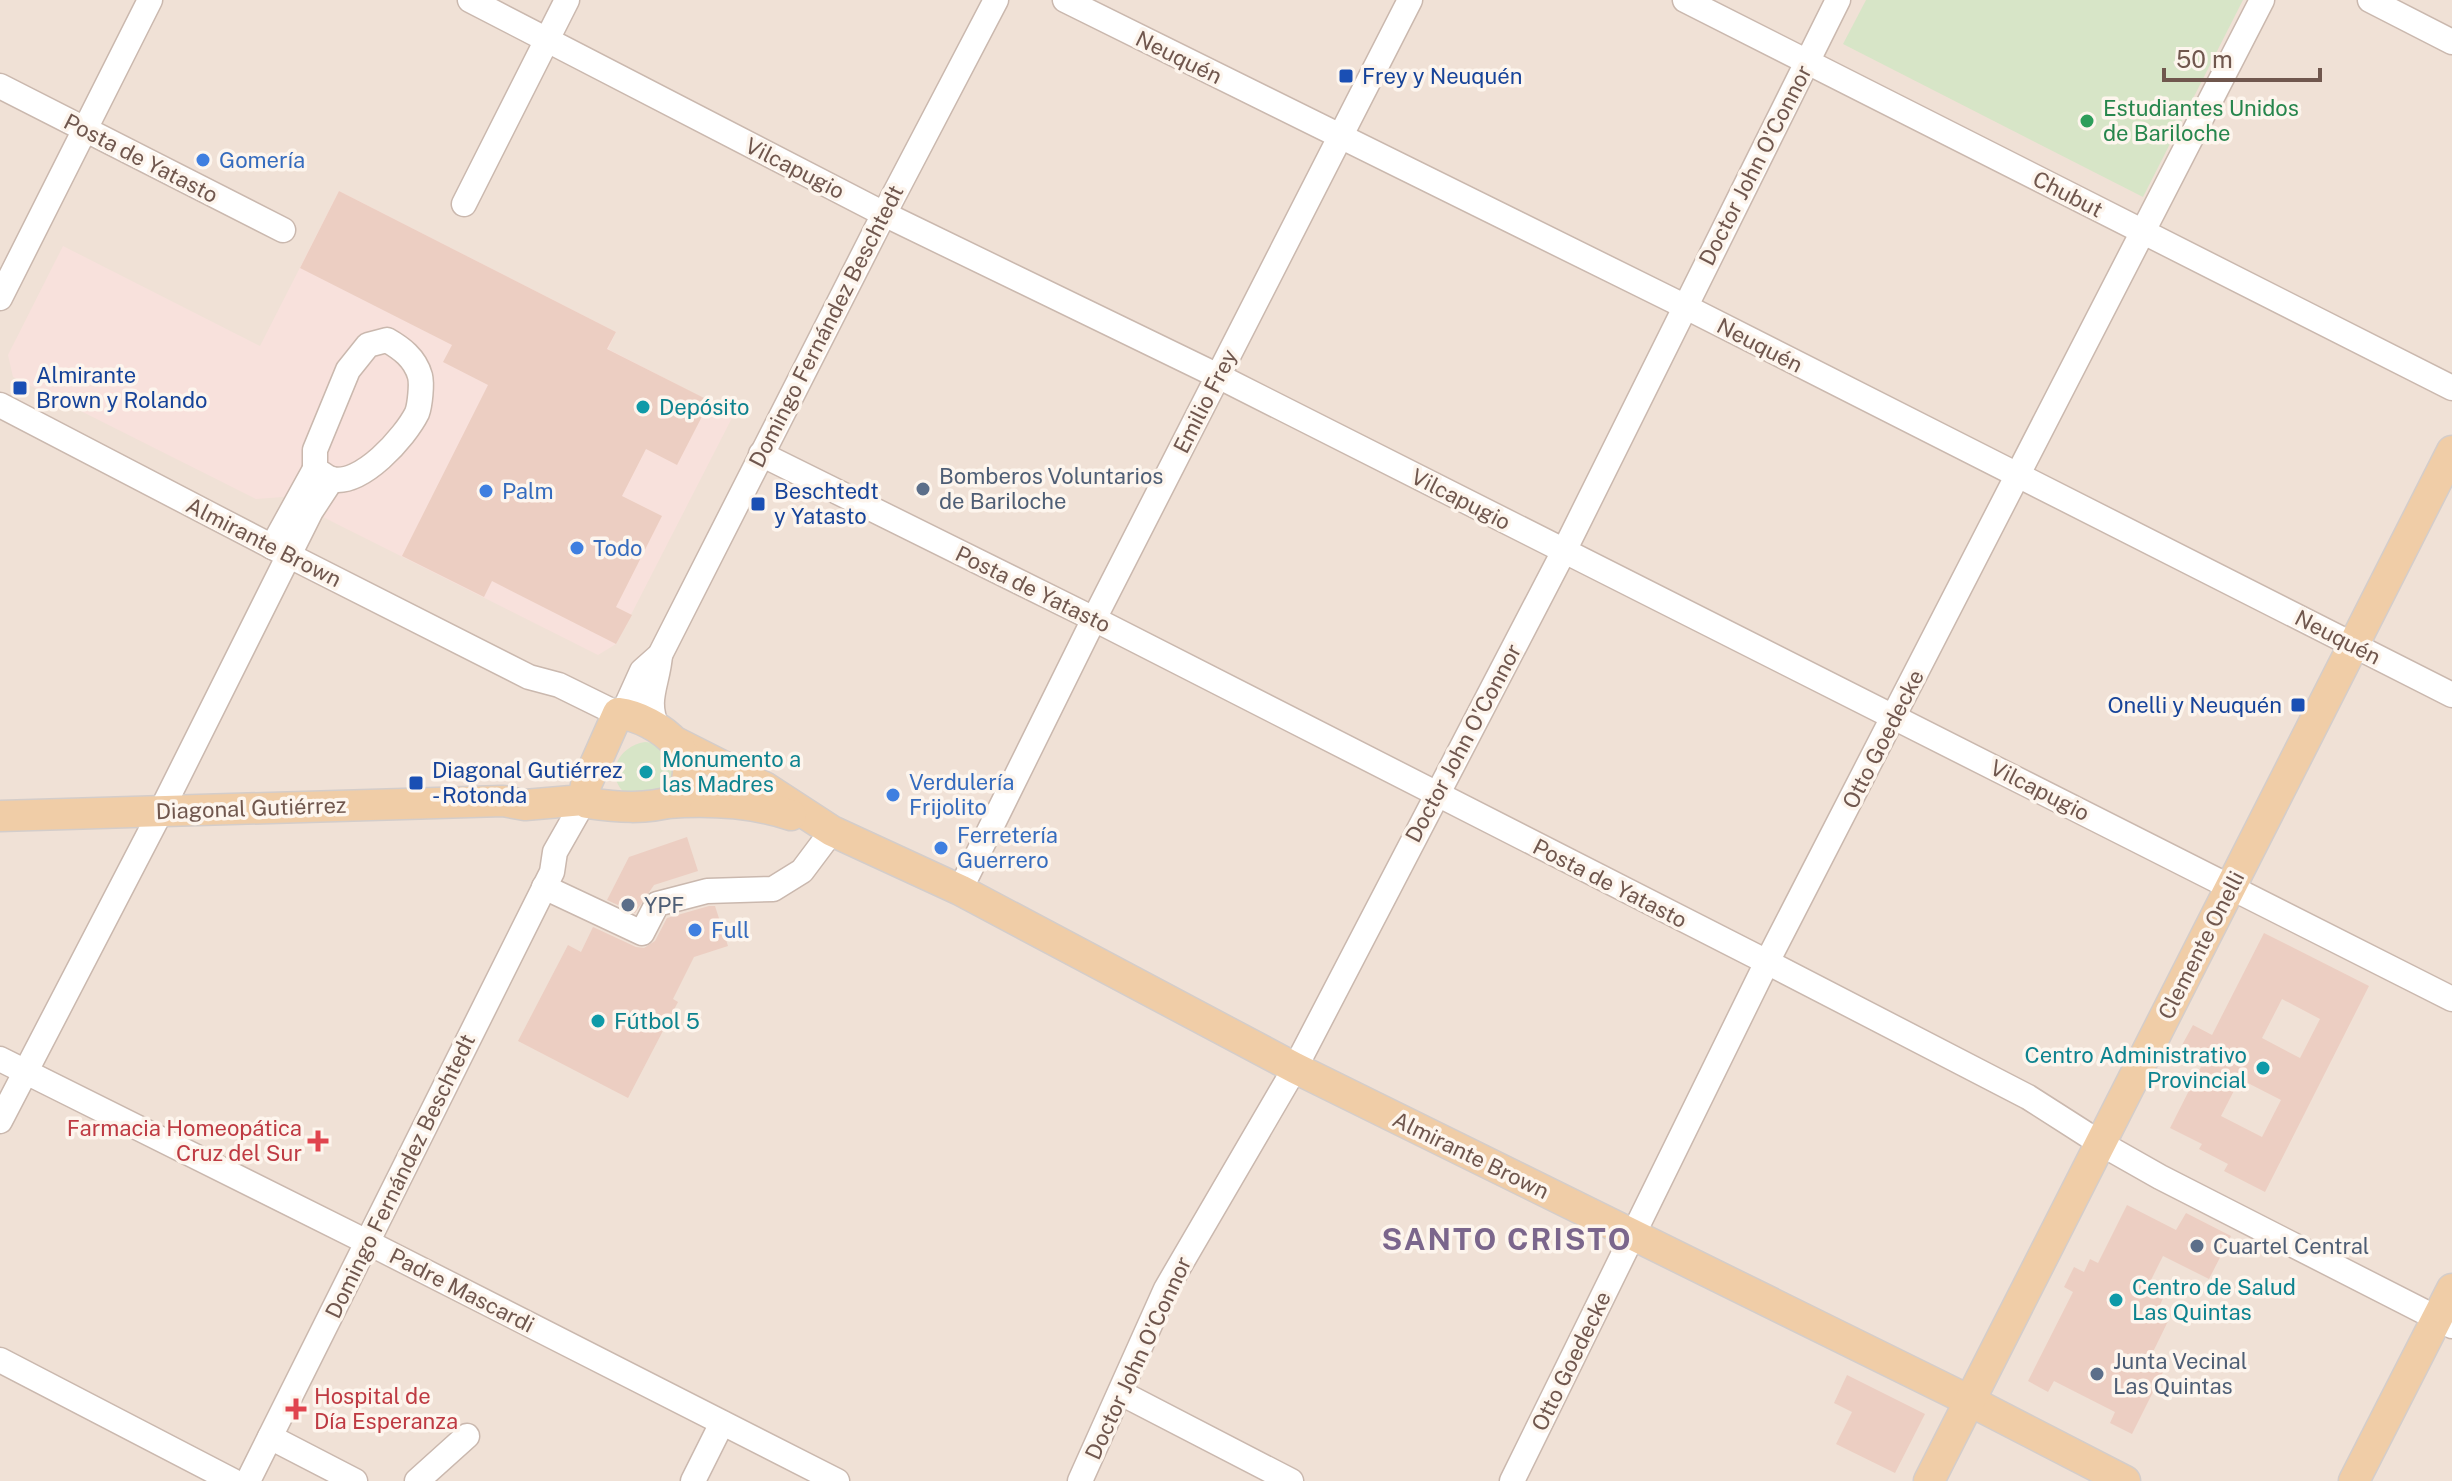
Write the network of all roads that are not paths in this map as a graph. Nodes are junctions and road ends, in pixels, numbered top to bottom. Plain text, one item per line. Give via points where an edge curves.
1 (150, 0) edge
2 (470, 0) edge
3 (567, 0) edge
4 (996, 0) edge
5 (1065, 0) edge
6 (1410, 0) edge
7 (1685, 0) edge
8 (1838, 0) edge
9 (2262, 0) edge
10 (2370, 0) edge
11 (547, 39) junction
12 (2452, 42) edge
13 (1807, 62) junction
14 (0, 86) edge
15 (84, 129) junction
16 (1339, 136) junction
17 (464, 204) dead end
18 (884, 214) junction
19 (283, 230) dead end
20 (2142, 232) junction
21 (0, 298) edge
22 (1684, 306) junction
23 (1218, 376) junction
24 (2452, 388) edge
25 (0, 405) edge
26 (2452, 451) edge
27 (761, 454) junction
28 (324, 474) junction
29 (2019, 476) junction
30 (280, 551) junction
31 (1564, 551) junction
32 (1094, 619) junction
33 (2354, 645) junction
34 (660, 655) junction
35 (529, 677) junction
36 (2452, 695) edge
37 (620, 713) junction
38 (1895, 716) junction
39 (667, 736) junction
40 (604, 743) junction
41 (1436, 794) junction
42 (584, 796) junction
43 (667, 803) junction
44 (623, 807) junction
45 (161, 811) junction
46 (0, 816) edge
47 (826, 828) junction
48 (548, 879) junction
49 (2230, 888) junction
50 (960, 890) junction
51 (1767, 962) junction
52 (2452, 999) edge
53 (0, 1059) edge
54 (1295, 1068) junction
55 (25, 1072) junction
56 (0, 1121) edge
57 (2100, 1143) junction
58 (1632, 1235) junction
59 (367, 1242) junction
60 (2452, 1289) edge
61 (2445, 1322) edge
62 (0, 1360) edge
63 (1121, 1393) junction
64 (1970, 1401) junction
65 (722, 1423) junction
66 (467, 1436) dead end
67 (270, 1437) junction
68 (233, 1481) edge
69 (248, 1481) edge
70 (355, 1481) edge
71 (417, 1481) edge
72 (693, 1481) edge
73 (837, 1481) edge
74 (1080, 1481) edge
75 (1291, 1481) edge
76 (1512, 1481) edge
77 (1929, 1481) edge
78 (2125, 1481) edge
79 (2354, 1481) edge

1 - 15 street
2 - 11 street, Vilcapugio
3 - 11 street
4 - 18 street, Domingo Fernández Beschtedt
5 - 16 street, Neuquén
6 - 16 street, Emilio Frey
7 - 13 street, Chubut
8 - 13 street, Doctor John O'Connor
9 - 20 street, Otto Goedecke
10 - 12 street
11 - 17 street
11 - 18 street, Vilcapugio
13 - 20 street, Chubut
13 - 22 street, Doctor John O'Connor
14 - 15 street, Posta de Yatasto
15 - 19 street, Posta de Yatasto
15 - 21 street
16 - 22 street, Neuquén
16 - 23 street, Emilio Frey
18 - 23 street, Vilcapugio
18 - 27 street, Domingo Fernández Beschtedt
20 - 24 street, Chubut
20 - 29 street, Otto Goedecke
22 - 29 street, Neuquén
22 - 31 street, Doctor John O'Connor
23 - 31 street, Vilcapugio
23 - 32 street, Emilio Frey
25 - 30 street, Almirante Brown
26 - 33 main road, Clemente Onelli
27 - 32 street, Posta de Yatasto
27 - 34 street, Domingo Fernández Beschtedt
28 - 28 street via 354,477 396,444 418,410 420,376 406,352 387,340 368,345 348,370 315,450
28 - 30 street
29 - 33 street, Neuquén
29 - 38 street, Otto Goedecke
30 - 35 street, Almirante Brown
30 - 45 street
31 - 38 street, Vilcapugio
31 - 41 street, Doctor John O'Connor
32 - 41 street, Posta de Yatasto
32 - 50 street, Emilio Frey
33 - 36 street, Neuquén
33 - 49 main road, Clemente Onelli
34 - 37 street, Domingo Fernández Beschtedt via 642,671
34 - 39 street, Domingo Fernández Beschtedt via 650,700 652,716
35 - 37 street, Almirante Brown
35 - 40 street, Almirante Brown via 595,722
37 - 39 main road, Almirante Brown
37 - 40 main road
38 - 49 street, Vilcapugio
38 - 51 street, Otto Goedecke
39 - 43 main road via 686,759 687,780 680,796
39 - 47 main road, Almirante Brown via 766,788
40 - 42 main road
41 - 51 street, Posta de Yatasto
41 - 54 street, Doctor John O'Connor
42 - 44 main road, Diagonal Gutiérrez
42 - 45 main road, Diagonal Gutiérrez via 572,791 503,801
42 - 48 street, Domingo Fernández Beschtedt via 555,852
43 - 44 main road, Almirante Brown
43 - 47 main road, Almirante Brown via 752,805
44 - 48 street, Domingo Fernández Beschtedt via 587,825
45 - 46 main road, Diagonal Gutiérrez
45 - 55 street
47 - 48 street via 802,871 786,883 773,889 707,891 657,904 642,933
47 - 50 main road, Almirante Brown
48 - 59 street, Domingo Fernández Beschtedt
49 - 52 street, Vilcapugio
49 - 57 main road, Clemente Onelli
50 - 54 main road, Almirante Brown
51 - 57 street, Posta de Yatasto via 2028,1097
51 - 58 street, Otto Goedecke
53 - 55 street, Padre Mascardi
54 - 58 main road, Almirante Brown
54 - 63 street, Doctor John O'Connor via 1166,1289
55 - 56 street
55 - 59 street, Padre Mascardi
57 - 61 street, Posta de Yatasto
57 - 64 main road, Clemente Onelli
58 - 64 main road, Almirante Brown
58 - 76 street, Otto Goedecke
59 - 65 street, Padre Mascardi
59 - 67 street, Domingo Fernández Beschtedt
60 - 61 main road
61 - 79 main road
62 - 68 street
63 - 74 street, Doctor John O'Connor
63 - 75 street
64 - 77 main road, Clemente Onelli
64 - 78 main road, Almirante Brown
65 - 72 street
65 - 73 street, Padre Mascardi
66 - 71 street
67 - 69 street, Domingo Fernández Beschtedt
67 - 70 street

